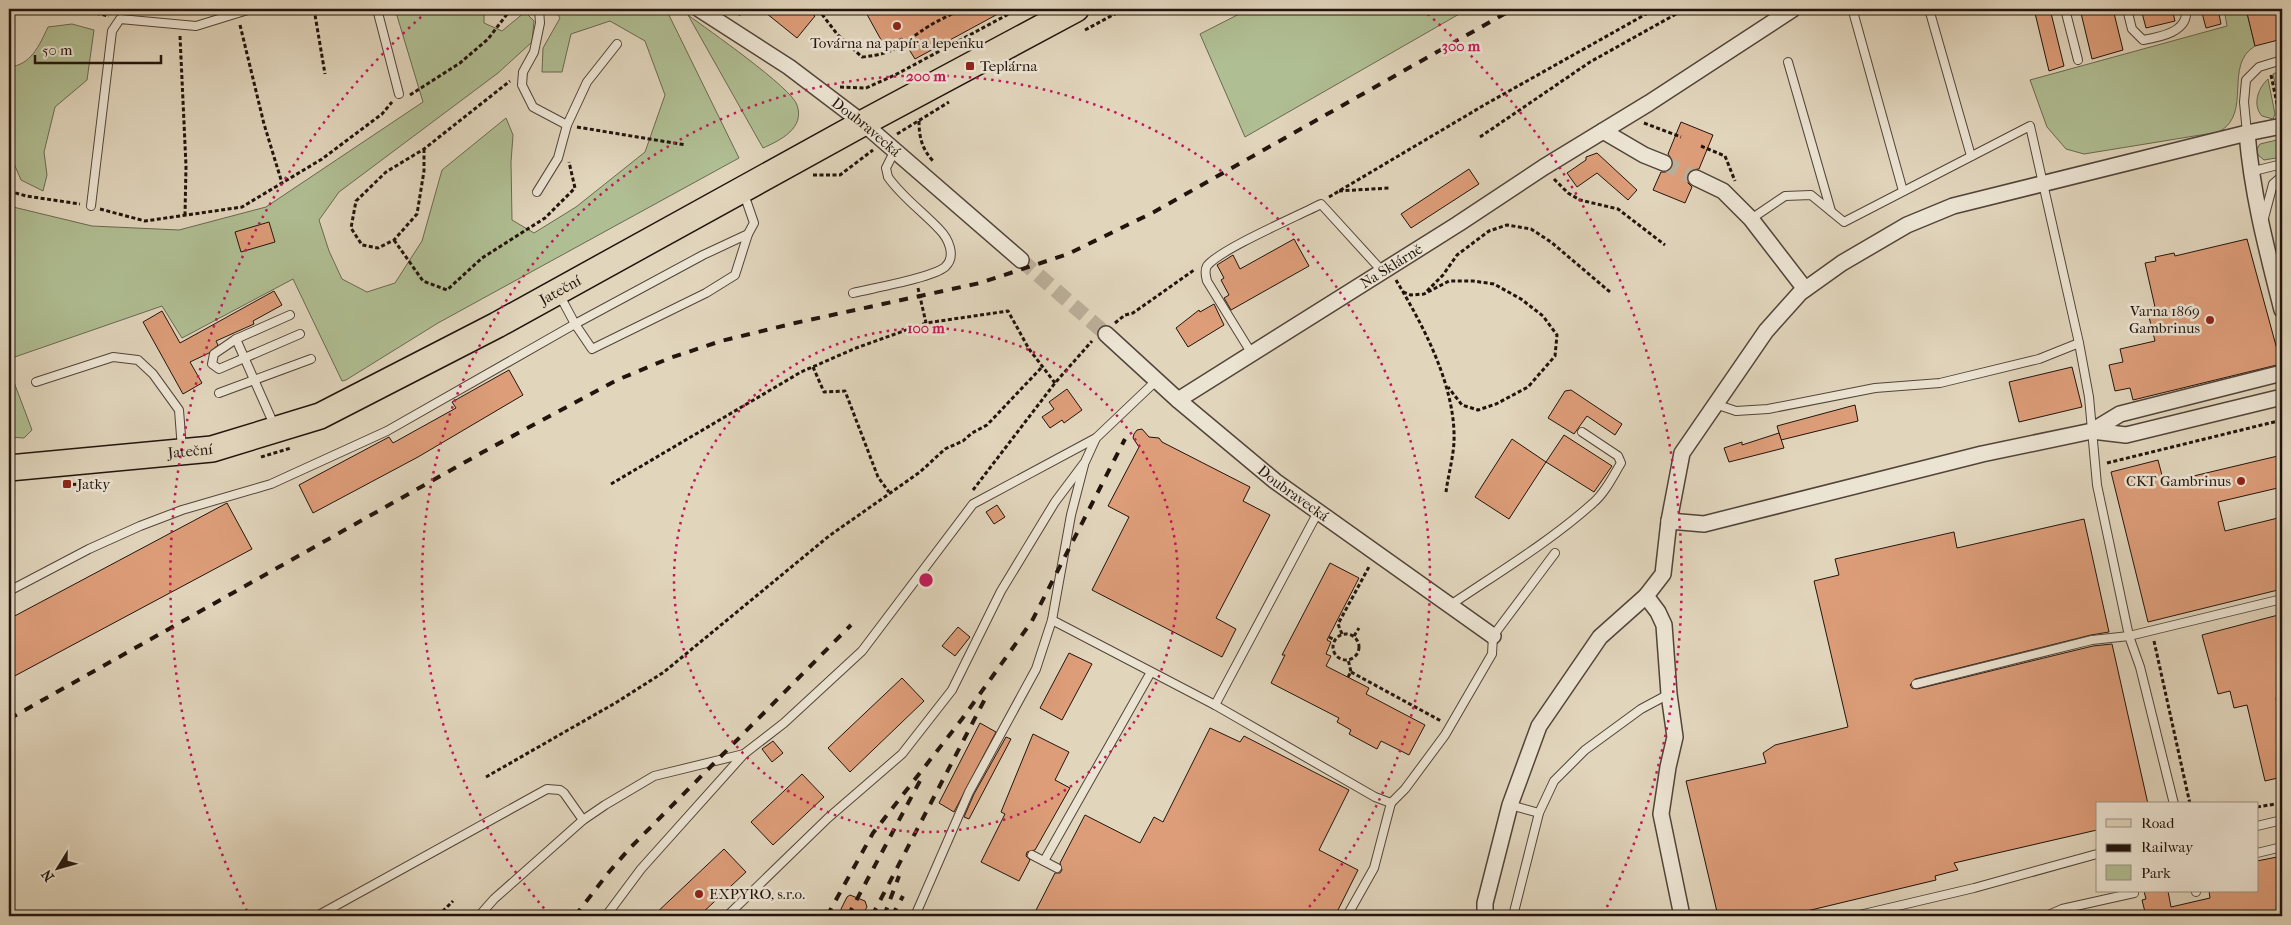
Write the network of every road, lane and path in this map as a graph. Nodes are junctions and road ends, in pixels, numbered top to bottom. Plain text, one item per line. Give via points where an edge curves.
1 (77, 9) edge
2 (251, 9) edge
3 (314, 9) edge
4 (377, 9) edge
5 (511, 9) edge
6 (539, 9) edge
7 (699, 9) edge
8 (732, 9) edge
9 (818, 9) edge
10 (961, 9) edge
11 (1018, 9) edge
12 (1110, 9) edge
13 (1124, 9) edge
14 (1655, 9) edge
15 (1685, 9) edge
16 (1793, 9) edge
17 (1930, 9) edge
18 (2065, 9) edge
19 (2127, 9) edge
20 (2186, 9) edge
21 (237, 13) junction
22 (1113, 15) junction
23 (1854, 15) dead end
24 (120, 19) junction
25 (747, 20) dead end
26 (1078, 21) edge
27 (180, 24) junction
28 (617, 44) dead end
29 (2078, 60) dead end
30 (2282, 60) edge
31 (1788, 62) dead end
32 (2269, 63) junction
33 (907, 68) junction
34 (523, 72) junction
35 (325, 74) dead end
36 (836, 87) dead end
37 (920, 93) junction
38 (399, 94) junction
39 (952, 101) dead end
40 (919, 121) junction
41 (864, 123) junction
42 (567, 125) junction
43 (2282, 126) edge
44 (1656, 127) dead end
45 (1603, 131) junction
46 (2247, 133) junction
47 (564, 136) junction
48 (1480, 137) dead end
49 (1681, 137) dead end
50 (686, 146) dead end
51 (890, 146) junction
52 (1701, 146) dead end
53 (424, 149) junction
54 (1971, 156) junction
55 (935, 163) dead end
56 (1664, 163) tunnel mouth
57 (2282, 164) edge
58 (1544, 167) junction
59 (2250, 172) junction
60 (2282, 176) edge
61 (1696, 178) tunnel mouth
62 (282, 184) junction
63 (2042, 184) junction
64 (1737, 187) dead end
65 (1388, 188) dead end
66 (742, 190) junction
67 (9, 191) edge
68 (1338, 191) junction
69 (1903, 191) junction
70 (537, 192) dead end
71 (1321, 204) junction
72 (91, 206) junction
73 (1831, 211) junction
74 (185, 215) junction
75 (1751, 219) junction
76 (2261, 230) junction
77 (748, 234) junction
78 (394, 240) junction
79 (1665, 245) dead end
80 (1021, 260) tunnel mouth
81 (1207, 267) junction
82 (1386, 270) junction
83 (915, 278) junction
84 (1805, 289) junction
85 (558, 292) junction
86 (1403, 292) junction
87 (1610, 292) dead end
88 (853, 293) dead end
89 (1424, 294) junction
90 (2282, 310) edge
91 (290, 314) dead end
92 (926, 323) junction
93 (575, 324) junction
94 (1104, 333) junction
95 (300, 334) dead end
96 (236, 339) junction
97 (2079, 343) junction
98 (1252, 354) junction
99 (245, 359) junction
100 (311, 359) dead end
101 (813, 367) junction
102 (1042, 367) junction
103 (2282, 373) edge
104 (1157, 380) junction
105 (36, 382) dead end
106 (254, 382) junction
107 (1055, 383) junction
108 (1448, 387) junction
109 (219, 393) dead end
110 (2282, 397) edge
111 (1178, 400) junction
112 (1715, 404) junction
113 (2282, 420) edge
114 (276, 429) junction
115 (2092, 431) junction
116 (1582, 432) dead end
117 (1096, 438) junction
118 (183, 452) junction
119 (1085, 462) junction
120 (9, 468) edge
121 (2106, 468) dead end
122 (612, 484) dead end
123 (889, 492) junction
124 (1446, 492) dead end
125 (973, 504) junction
126 (1318, 512) junction
127 (1668, 521) junction
128 (1555, 553) dead end
129 (1370, 564) dead end
130 (9, 591) edge
131 (1646, 596) junction
132 (2282, 599) edge
133 (1449, 606) junction
134 (1052, 620) junction
135 (1358, 628) dead end
136 (2148, 631) junction
137 (1342, 634) junction
138 (1354, 636) junction
139 (1492, 636) junction
140 (2129, 636) junction
141 (1329, 637) dead end
142 (1335, 640) junction
143 (1348, 660) junction
144 (1151, 672) junction
145 (1351, 672) junction
146 (1348, 677) dead end
147 (1916, 684) dead end
148 (1669, 694) junction
149 (1215, 705) junction
150 (1450, 726) junction
151 (744, 754) junction
152 (486, 777) dead end
153 (2174, 802) edge
154 (2190, 802) edge
155 (1391, 803) junction
156 (2282, 803) edge
157 (1510, 805) junction
158 (2258, 807) edge
159 (1539, 813) junction
160 (583, 820) junction
161 (2282, 820) edge
162 (2258, 826) edge
163 (2282, 847) edge
164 (2258, 853) edge
165 (2096, 854) edge
166 (1032, 855) dead end
167 (1044, 861) junction
168 (1058, 868) dead end
169 (2134, 893) dead end
170 (453, 901) dead end
171 (1678, 913) edge
172 (317, 916) edge
173 (438, 916) edge
174 (479, 916) edge
175 (606, 916) edge
176 (727, 916) edge
177 (915, 916) edge
178 (1347, 916) edge
179 (1485, 916) edge
180 (1513, 916) edge
181 (1856, 916) edge
182 (2046, 916) edge

1 - 24 path
2 - 21 lane
3 - 35 path
4 - 38 lane
5 - 38 path via 488,39 460,63 410,95
6 - 34 lane via 540,23 534,52
7 - 41 street, Doubravecká via 788,67
8 - 25 path
9 - 10 path via 837,34 862,58 882,56
11 - 33 path
12 - 22 path
13 - 22 path
14 - 68 path
15 - 48 path via 1590,62
16 - 45 street, Na Sklárně
17 - 54 lane
18 - 29 lane
19 - 20 lane via 2132,28 2143,40 2159,37 2182,26
21 - 27 lane via 196,26
21 - 62 path
22 - 26 path
23 - 69 lane
24 - 27 lane
24 - 72 lane via 112,31
26 - 37 main road, Jateční
27 - 74 path
28 - 42 lane via 587,82
30 - 32 lane
31 - 73 lane
32 - 43 path
32 - 46 lane via 2259,67 2246,80
33 - 36 path via 866,88
33 - 37 path
34 - 42 lane via 522,85 533,107
34 - 53 path
37 - 40 path via 927,106
37 - 41 main road, Jateční
38 - 62 path via 382,114
39 - 40 path
40 - 51 path
40 - 55 path via 924,151
41 - 51 street, Doubravecká
41 - 66 main road, Jateční
42 - 47 lane
42 - 50 path
43 - 46 street
44 - 49 path
45 - 56 street
45 - 58 street, Na Sklárně
46 - 59 street
46 - 63 street
47 - 70 lane via 558,158
47 - 78 path via 575,188 545,218 482,258 447,290 423,281
51 - 80 street, Doubravecká
51 - 83 lane via 886,168 888,177 950,244 950,258 946,266
52 - 64 path via 1725,156
53 - 78 path via 417,214
53 - 78 path via 386,172 356,201 351,228 362,245 378,248
54 - 63 lane via 2030,126
54 - 69 lane
57 - 59 lane
58 - 79 path via 1568,193 1580,200 1618,209
58 - 82 street, Na Sklárně
59 - 76 street
60 - 76 lane via 2273,184
61 - 75 street via 1723,191
62 - 74 path via 242,207
63 - 84 street via 1953,206 1907,225
63 - 97 lane
65 - 68 path
66 - 77 lane via 754,223
66 - 85 main road, Jateční
67 - 72 path
68 - 71 path
69 - 73 lane via 1844,222
71 - 81 lane via 1223,253
71 - 82 lane
72 - 74 path via 145,221
73 - 75 lane via 1811,194 1785,196
75 - 84 street
76 - 90 street
77 - 93 lane
77 - 93 lane via 735,275 706,292 592,349
81 - 94 path via 1196,268 1133,313 1125,315
81 - 98 lane via 1207,281
82 - 86 path
82 - 98 street, Na Sklárně
83 - 88 lane
83 - 92 path
84 - 112 street via 1766,331
85 - 93 lane
85 - 114 main road, Jateční via 320,416
86 - 89 path
86 - 108 path
87 - 89 path via 1544,237 1531,229 1507,224 1488,231 1458,255 1444,275
89 - 108 path via 1449,282 1494,284 1544,316 1557,336 1555,356 1528,387 1496,404 1478,410 1462,405
91 - 96 lane
92 - 101 path
92 - 102 path via 1008,311
93 - 130 lane via 386,431 271,484 140,526 88,549
94 - 104 street, Doubravecká
94 - 107 path via 1088,344
95 - 99 lane
96 - 99 lane
96 - 99 lane via 214,354 212,364 219,368
97 - 112 lane via 2039,360 1940,384 1875,388 1768,409 1736,411
97 - 115 lane
98 - 111 street, Na Sklárně
99 - 106 lane
100 - 106 lane
101 - 122 path
101 - 123 path via 824,392 845,391 878,477
102 - 107 path
102 - 123 path via 987,425 945,449 920,472
103 - 115 street via 2120,414
104 - 111 street, Doubravecká
104 - 117 lane
105 - 118 lane via 113,357 138,360 153,374 178,410
106 - 109 lane
106 - 114 lane
107 - 125 path via 968,496
108 - 124 path via 1454,442
110 - 115 street via 2126,435
111 - 126 street, Doubravecká via 1275,481
112 - 127 street via 1682,453
113 - 121 path via 2107,462
114 - 118 main road, Jateční via 212,448
115 - 127 street via 1850,486 1704,524
115 - 140 lane via 2099,493
116 - 133 lane via 1618,456 1621,463 1609,483 1594,502
117 - 119 lane
117 - 125 lane
118 - 120 main road, Jateční
119 - 134 lane via 1071,515
119 - 176 lane via 1055,502 1001,591 952,690 902,754 828,818
123 - 152 path via 829,536 664,672
125 - 151 lane via 862,651 784,723
126 - 133 street, Doubravecká
126 - 149 lane
127 - 131 street via 1663,574
128 - 139 lane
129 - 137 path via 1338,624
131 - 148 street via 1664,625
131 - 157 street via 1600,637 1539,726
132 - 136 lane
133 - 139 street, Doubravecká
134 - 144 lane
134 - 177 lane via 1036,669 968,792
135 - 138 path
136 - 140 lane
136 - 154 path via 2156,645
137 - 138 path
137 - 142 path
138 - 143 path via 1359,648 1356,655
139 - 150 lane via 1492,654
140 - 147 lane via 2092,640
140 - 153 lane via 2140,667
141 - 142 path
142 - 143 path via 1334,652
143 - 145 path
144 - 149 lane
144 - 167 lane
145 - 146 path
145 - 150 path
148 - 159 lane via 1641,709 1585,750 1554,781
148 - 171 street via 1675,737 1661,814
149 - 155 lane via 1375,798
150 - 155 lane via 1405,789
151 - 160 lane via 654,776
151 - 175 lane via 641,869
155 - 178 lane via 1374,868
156 - 158 path
157 - 159 lane
157 - 179 street via 1485,903
159 - 180 lane
160 - 172 lane via 564,793 547,789
160 - 174 lane
161 - 162 lane
163 - 164 lane
165 - 181 lane
166 - 167 lane
167 - 168 lane
169 - 182 lane via 2062,909
170 - 173 path

